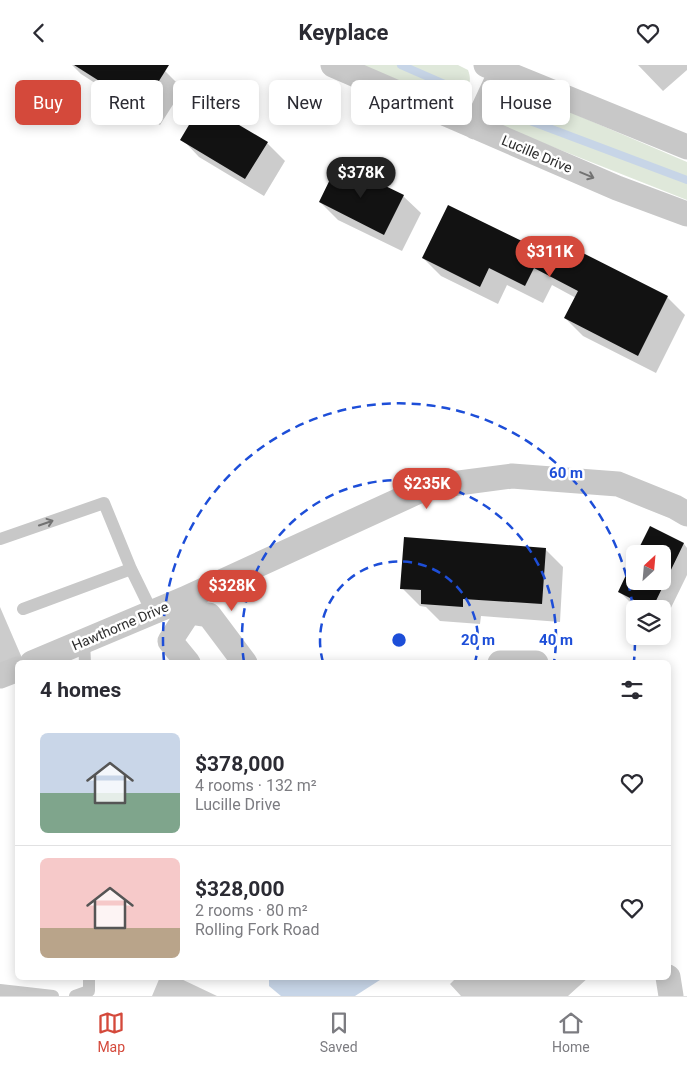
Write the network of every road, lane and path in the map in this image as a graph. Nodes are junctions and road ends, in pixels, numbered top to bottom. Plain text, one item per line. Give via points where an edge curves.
1 (333, 65) edge
2 (497, 67) edge
3 (474, 127) junction
4 (687, 147) edge
5 (687, 214) edge
6 (687, 514) edge
7 (0, 539) edge
8 (131, 569) junction
9 (186, 605) junction
10 (23, 609) dead end
11 (152, 612) junction
12 (85, 652) edge
13 (46, 660) edge
14 (186, 660) edge
15 (243, 660) edge
16 (15, 670) edge
17 (0, 676) edge
18 (89, 980) edge
19 (668, 980) edge
20 (0, 990) edge
21 (53, 996) edge
22 (75, 996) edge
23 (670, 996) edge

1 - 3 street, Lucille Drive
2 - 3 street
2 - 4 street
3 -> 5 street, Lucille Drive
6 - 9 street, Hawthorne Drive via 618,484 512,476 428,487
7 -> 8 lane via 104,503
8 - 10 lane
8 - 11 lane
9 - 11 street, Hawthorne Drive
9 - 14 street via 170,641
9 - 15 street via 209,615
11 - 12 street, Hawthorne Drive
12 - 13 street, Hawthorne Drive
16 - 17 street
18 - 22 lane via 89,991
19 - 23 street
20 - 21 lane

